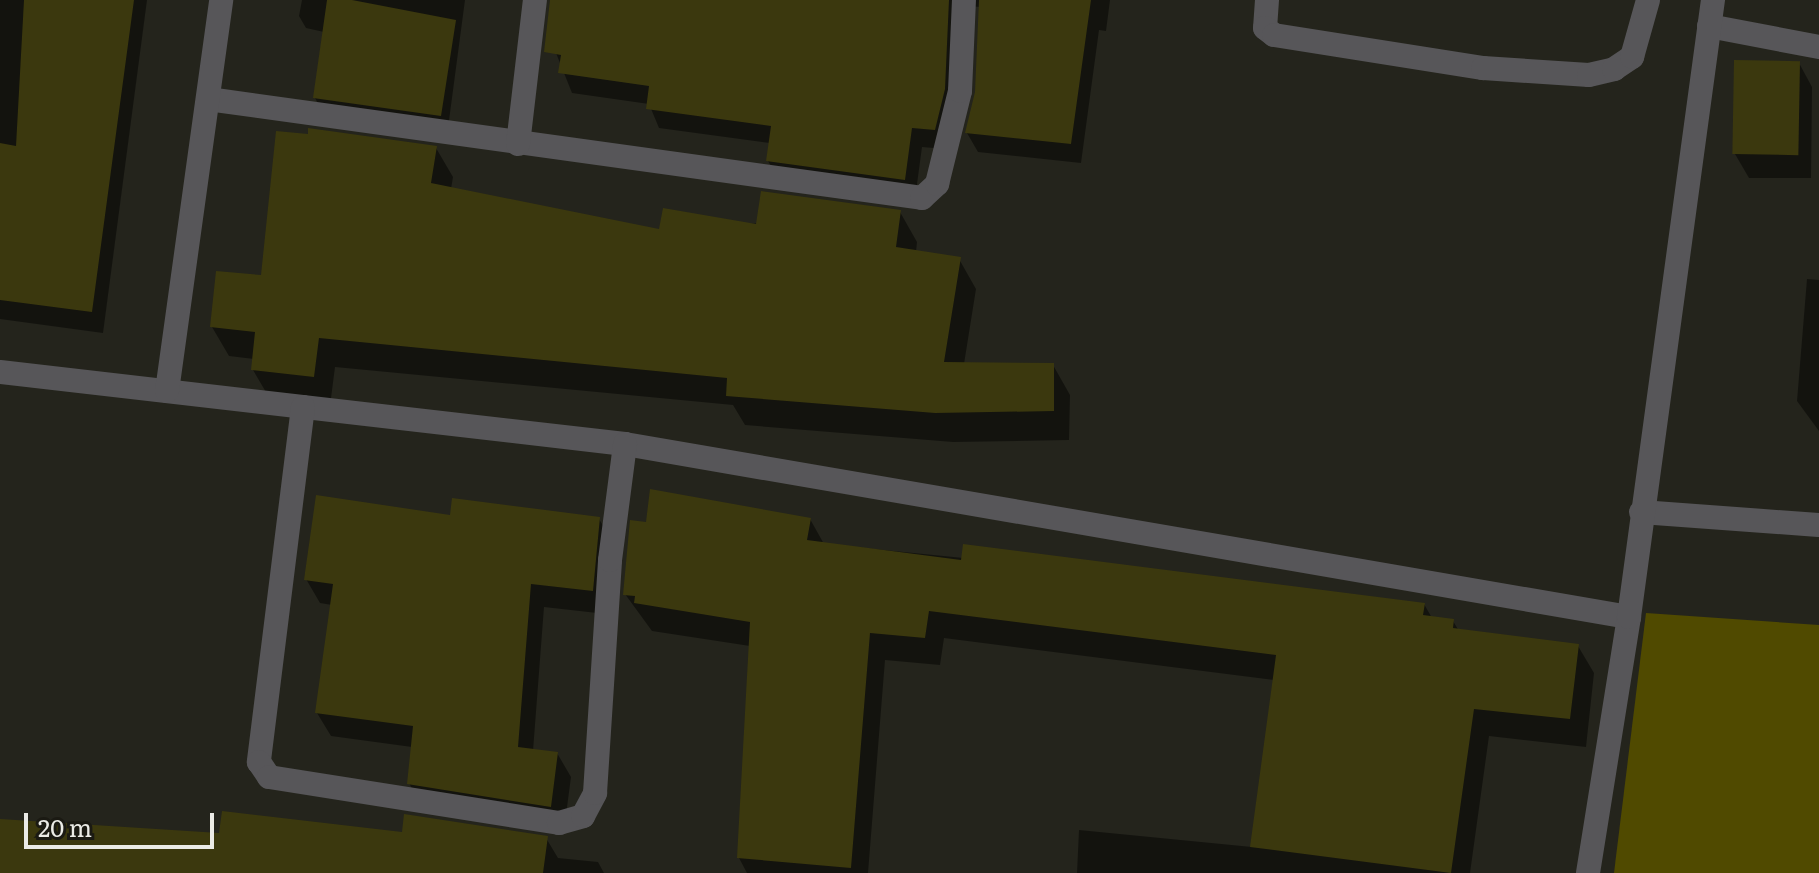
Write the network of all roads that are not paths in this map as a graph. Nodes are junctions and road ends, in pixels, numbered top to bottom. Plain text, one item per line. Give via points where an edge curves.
1 (221, 0) edge
2 (535, 0) edge
3 (964, 0) edge
4 (1267, 0) edge
5 (1648, 0) edge
6 (1713, 0) edge
7 (1709, 26) junction
8 (1819, 47) edge
9 (208, 99) junction
10 (518, 144) junction
11 (0, 372) edge
12 (167, 391) junction
13 (303, 407) junction
14 (625, 444) junction
15 (1641, 512) junction
16 (1819, 525) edge
17 (1629, 617) junction
18 (1588, 873) edge

1 - 9 street
2 - 10 street
3 - 10 street via 960,91 937,184 922,198
4 - 5 street via 1265,28 1274,35 1483,68 1589,75 1614,69 1632,57
6 - 7 street
7 - 8 street
7 - 15 street
9 - 10 street
9 - 12 street
11 - 12 street
12 - 13 street
13 - 14 street
13 - 14 street via 259,762 269,777 559,823 583,816 595,793 610,560
14 - 17 street
15 - 16 street
15 - 17 street
17 - 18 street

